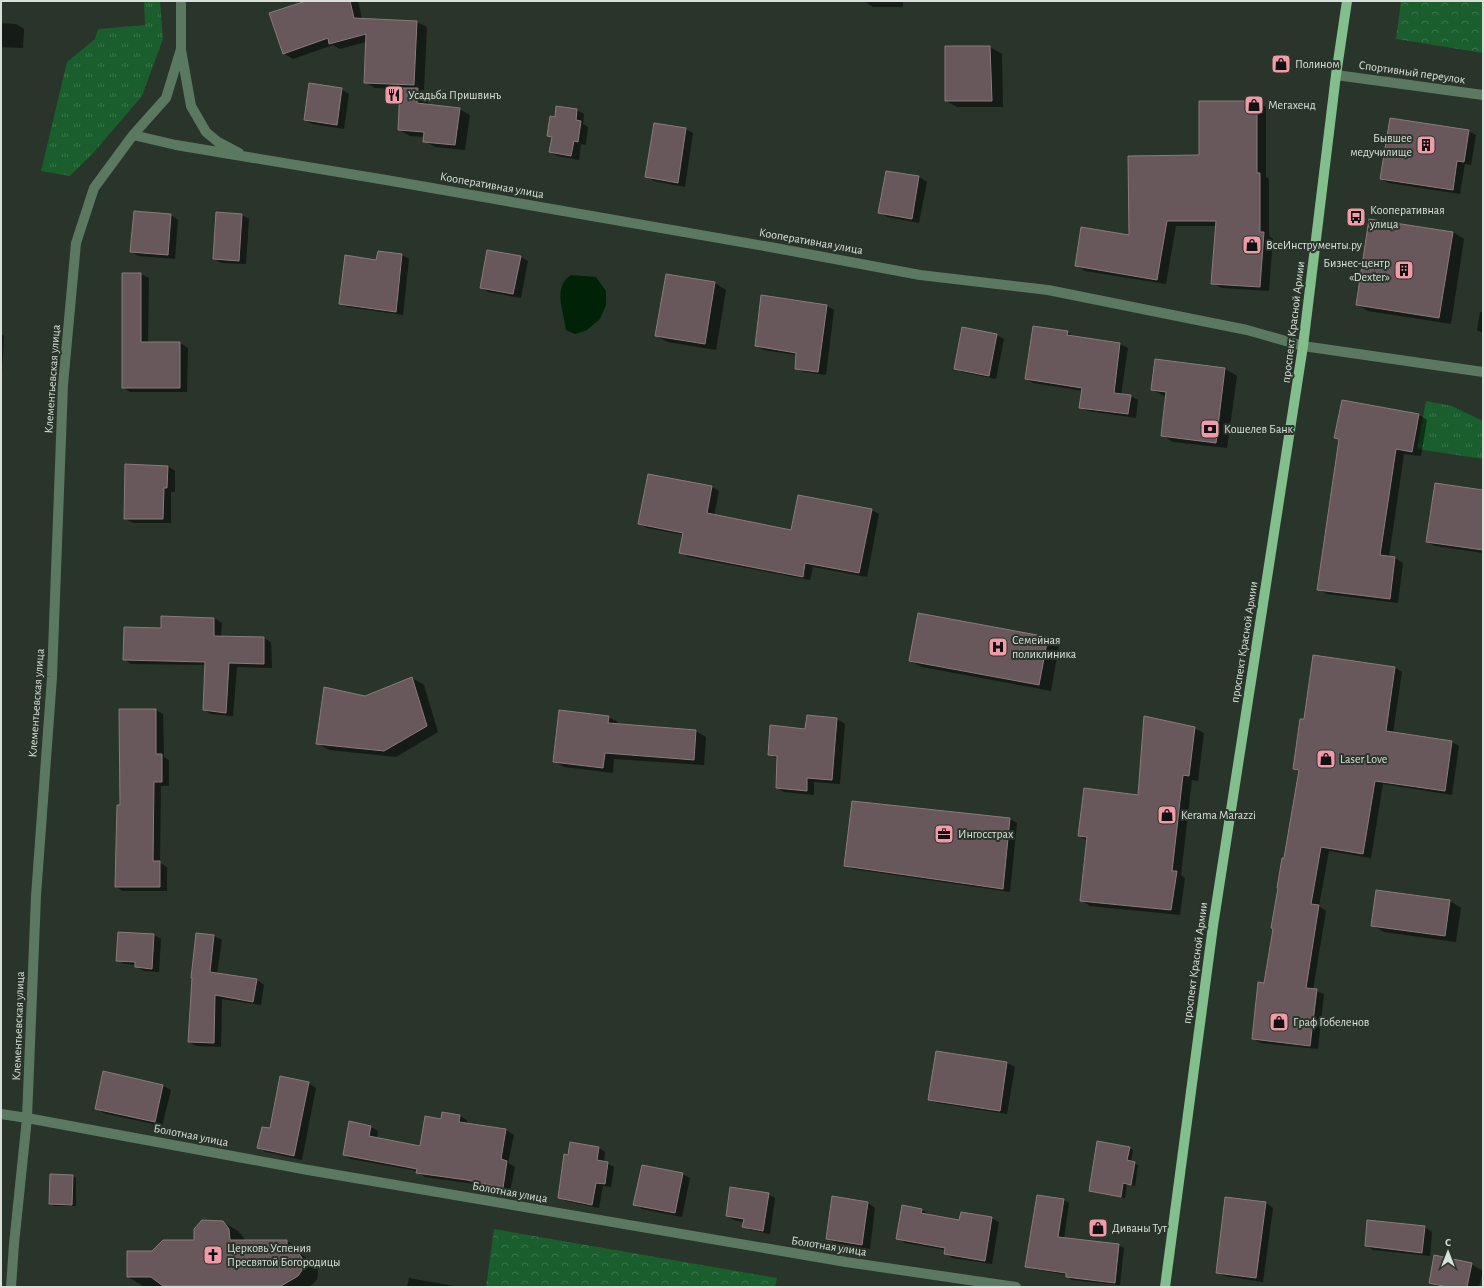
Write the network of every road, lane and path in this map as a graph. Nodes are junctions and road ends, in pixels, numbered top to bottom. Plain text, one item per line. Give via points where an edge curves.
1 (181, 1) edge
2 (1347, 1) edge
3 (181, 48) junction
4 (1336, 74) junction
5 (1483, 96) edge
6 (133, 135) junction
7 (245, 156) junction
8 (1303, 346) junction
9 (1483, 372) edge
10 (1, 1114) edge
11 (27, 1118) junction
12 (12, 1287) edge
13 (1016, 1287) edge
14 (1165, 1287) edge

1 - 3 street
2 - 4 main road, проспект Красной Армии
3 - 6 street, Клементьевская улица via 166,98
3 - 7 street via 191,106 206,132 218,142
4 - 5 street, Спортивный переулок
4 - 8 main road, проспект Красной Армии
6 - 7 street, Кооперативная улица
6 - 11 street, Клементьевская улица via 94,188 76,243 63,385 52,677 36,896
7 - 8 street, Кооперативная улица via 920,275 1048,290 1247,330
8 - 9 street, Кооперативная улица
8 - 14 main road, проспект Красной Армии via 1212,926
10 - 11 street, Болотная улица
11 - 12 street, Клементьевская улица
11 - 13 street, Болотная улица via 362,1180 846,1262

